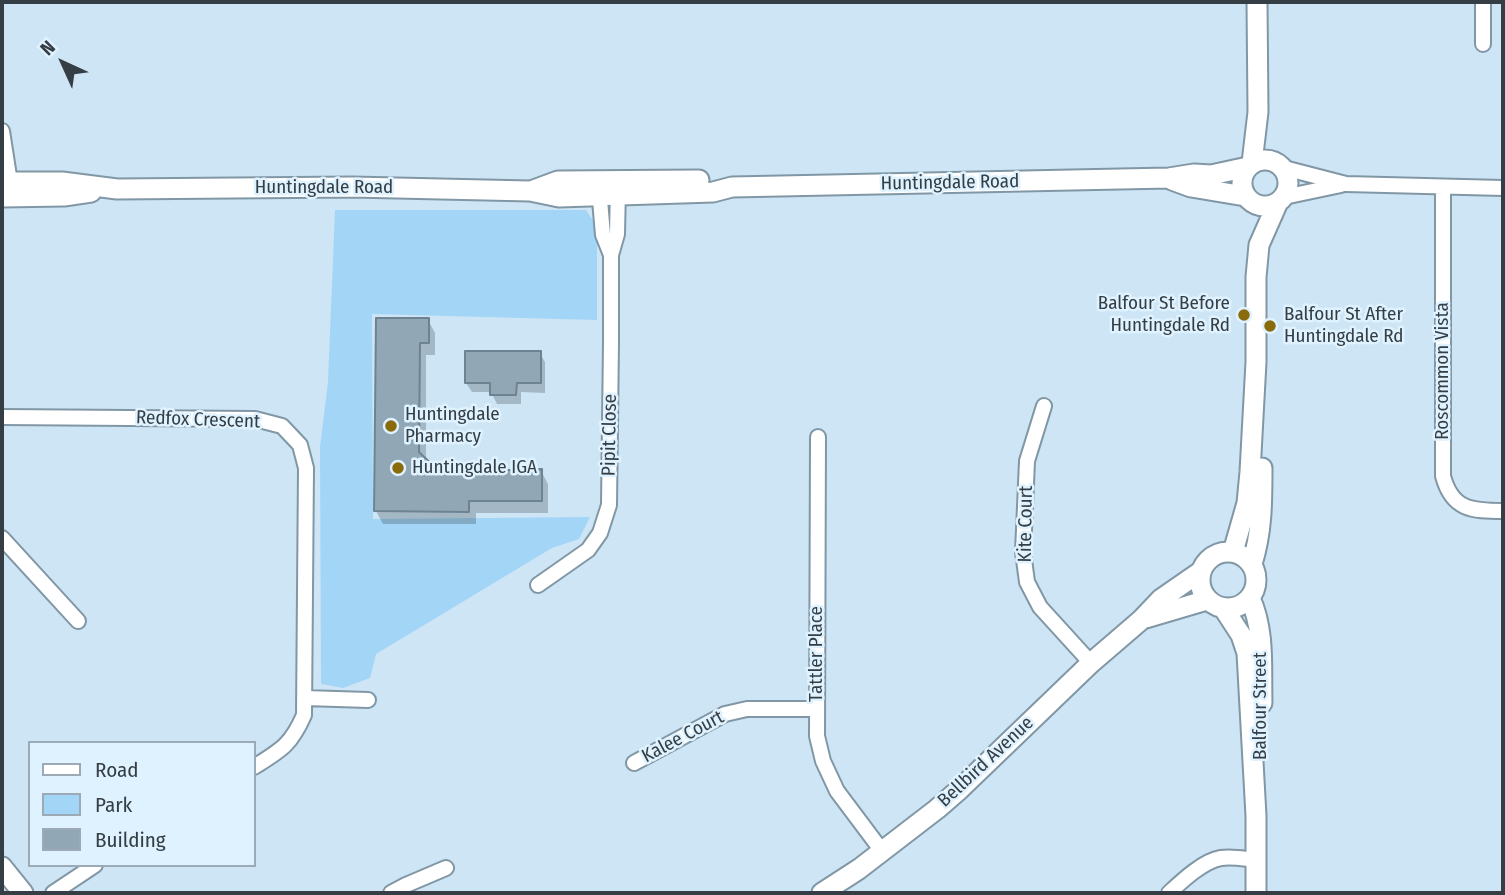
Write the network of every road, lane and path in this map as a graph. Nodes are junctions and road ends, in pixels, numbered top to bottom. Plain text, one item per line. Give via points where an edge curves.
1 (1257, 2) edge
2 (1483, 2) edge
3 (1483, 44) dead end
4 (1258, 112) junction
5 (2, 131) edge
6 (1250, 165) junction
7 (1281, 166) junction
8 (1169, 178) junction
9 (1346, 184) junction
10 (608, 188) junction
11 (1443, 188) junction
12 (1503, 188) edge
13 (6, 190) edge
14 (1247, 198) junction
15 (1281, 199) junction
16 (1259, 246) junction
17 (1256, 362) junction
18 (1044, 406) dead end
19 (2, 417) edge
20 (818, 437) dead end
21 (1503, 511) edge
22 (2, 538) edge
23 (1233, 552) junction
24 (1252, 564) junction
25 (1200, 572) junction
26 (538, 585) dead end
27 (1250, 598) junction
28 (1216, 604) junction
29 (1141, 620) junction
30 (78, 621) dead end
31 (1091, 663) junction
32 (305, 698) junction
33 (368, 700) dead end
34 (816, 709) junction
35 (634, 763) dead end
36 (256, 765) edge
37 (1256, 816) junction
38 (883, 851) junction
39 (1256, 860) junction
40 (2, 867) edge
41 (92, 867) edge
42 (446, 868) dead end
43 (23, 893) edge
44 (53, 893) edge
45 (391, 893) edge
46 (822, 893) edge
47 (1169, 893) edge
48 (1256, 893) edge

1 - 4 street
2 - 3 street
4 - 6 street
4 - 7 street
5 - 13 street
6 - 7 street via 1265,159
6 - 8 street, Huntingdale Road via 1211,175
6 - 14 street via 1242,178
7 - 9 street
7 - 15 street via 1289,182
8 - 10 street, Huntingdale Road via 732,187 713,192
8 - 14 street, Huntingdale Road
9 - 11 street
9 - 15 street
10 - 13 street, Huntingdale Road via 559,197 530,191 352,187 117,189 64,197
10 - 26 street, Pipit Close via 618,234 611,255 608,505 600,533 588,550
11 - 12 street
11 - 21 street, Roscommon Vista via 1443,476 1455,500 1468,509
14 - 15 street via 1263,206
14 - 16 street, Balfour Street
15 - 16 street, Balfour Street
16 - 17 street, Balfour Street
17 - 23 street, Balfour Street via 1248,503
17 - 24 street, Balfour Street via 1262,505
18 - 31 street, Kite Court via 1027,461 1023,552 1027,582 1040,607
19 - 32 street, Redfox Crescent via 256,419 282,426 300,445 306,468
20 - 34 street, Tattler Place
22 - 30 street
23 - 24 street
23 - 25 street via 1209,558
24 - 27 street, Balfour Street via 1256,581
25 - 28 street, Balfour Street via 1200,587
25 - 29 street, Bellbird Avenue via 1161,599
27 - 28 street via 1234,608
27 - 37 street, Balfour Street via 1262,641 1262,760
28 - 29 street, Bellbird Avenue
28 - 37 street, Balfour Street via 1241,635 1247,653
29 - 31 street, Bellbird Avenue
31 - 38 street, Bellbird Avenue via 960,789
32 - 33 street
32 - 36 street, Redfox Crescent via 296,733 284,748
34 - 35 street, Kalee Court via 747,709 725,714
34 - 38 street, Tattler Place via 823,761 837,791
37 - 39 street, Balfour Street
38 - 46 street, Bellbird Avenue
39 - 47 street via 1221,858 1204,865
39 - 48 street, Balfour Street
40 - 43 street
41 - 44 street
42 - 45 street

